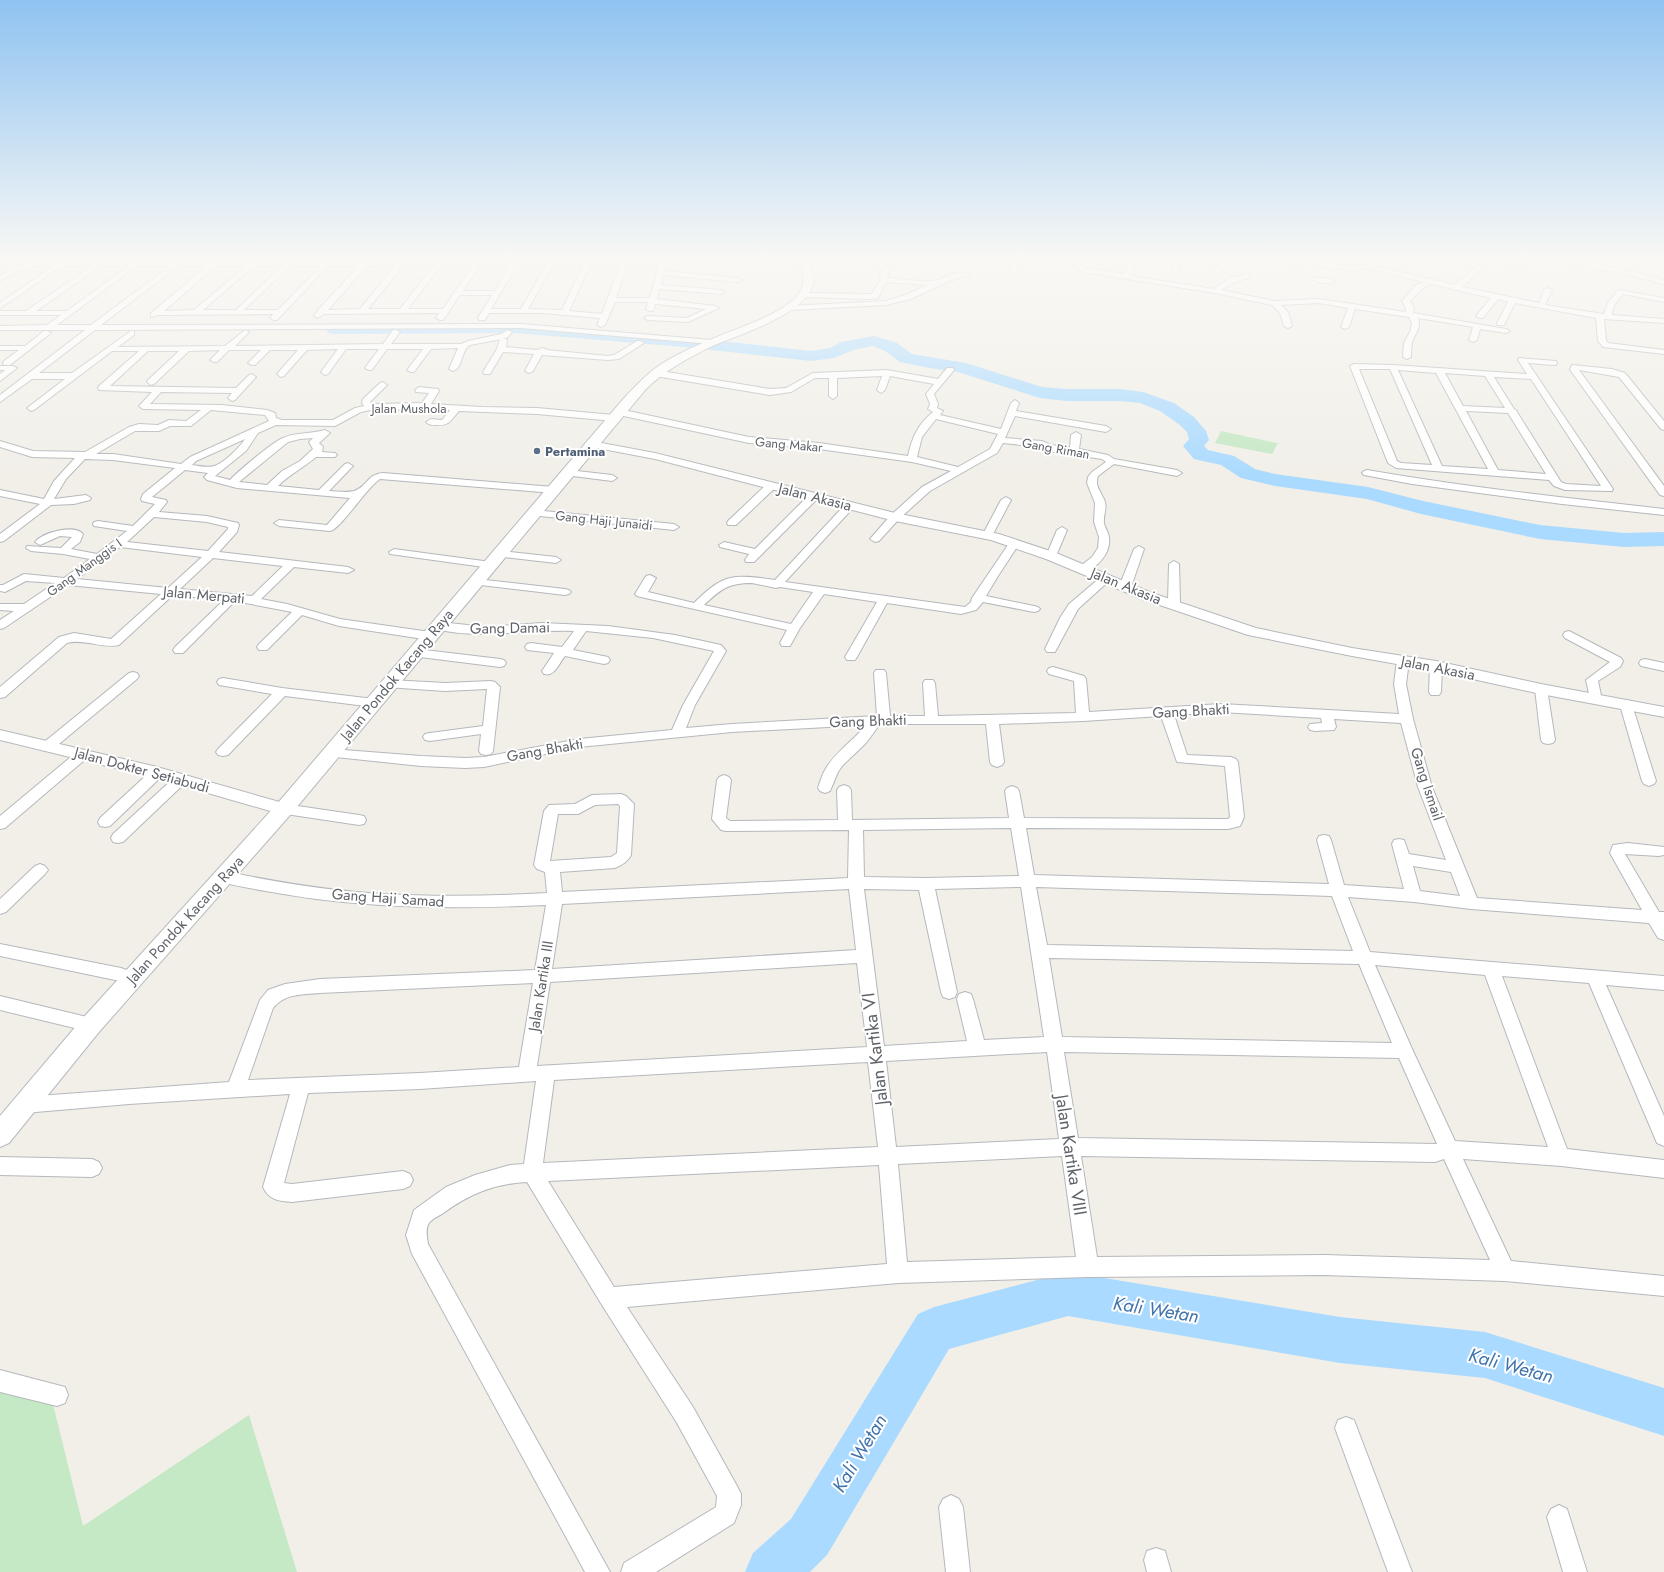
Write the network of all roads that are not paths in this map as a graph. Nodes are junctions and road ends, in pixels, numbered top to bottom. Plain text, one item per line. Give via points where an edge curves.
1 (32, 331) edge
2 (47, 331) edge
3 (90, 331) edge
4 (110, 331) edge
5 (582, 331) edge
6 (597, 331) edge
7 (624, 331) edge
8 (643, 331) edge
9 (650, 331) edge
10 (650, 331) edge
11 (737, 331) edge
12 (1414, 331) edge
13 (1475, 331) edge
14 (1603, 331) edge
15 (245, 332) junction
16 (396, 332) junction
17 (131, 333) junction
18 (599, 333) joint
19 (0, 334) edge
20 (506, 334) junction
21 (1473, 340) dead end
22 (706, 345) junction
23 (463, 346) junction
24 (344, 347) junction
25 (385, 347) junction
26 (428, 347) junction
27 (0, 348) edge
28 (27, 348) junction
29 (147, 348) junction
30 (187, 348) junction
31 (227, 348) junction
32 (268, 348) junction
33 (304, 348) junction
34 (109, 349) junction
35 (501, 349) junction
36 (541, 351) junction
37 (1664, 352) edge
38 (1407, 358) dead end
39 (214, 360) dead end
40 (252, 363) dead end
41 (1553, 363) dead end
42 (4, 365) edge
43 (1393, 367) junction
44 (369, 368) dead end
45 (453, 369) dead end
46 (411, 370) dead end
47 (950, 370) dead end
48 (1439, 370) junction
49 (529, 371) dead end
50 (325, 372) dead end
51 (486, 372) dead end
52 (655, 373) junction
53 (281, 374) dead end
54 (887, 374) junction
55 (1488, 374) junction
56 (833, 375) junction
57 (31, 376) junction
58 (73, 376) junction
59 (252, 376) dead end
60 (1534, 376) junction
61 (0, 378) edge
62 (151, 382) dead end
63 (940, 382) junction
64 (383, 385) dead end
65 (158, 390) junction
66 (419, 390) dead end
67 (881, 390) dead end
68 (238, 391) junction
69 (833, 396) dead end
70 (0, 399) edge
71 (1015, 403) dead end
72 (370, 406) junction
73 (425, 406) junction
74 (31, 408) dead end
75 (222, 408) junction
76 (457, 408) junction
77 (1460, 408) junction
78 (208, 409) junction
79 (1513, 412) junction
80 (1011, 413) junction
81 (617, 415) junction
82 (933, 416) junction
83 (275, 422) junction
84 (432, 422) dead end
85 (335, 423) junction
86 (1663, 425) edge
87 (1106, 429) dead end
88 (255, 431) junction
89 (322, 435) junction
90 (1076, 435) dead end
91 (1001, 436) junction
92 (0, 444) edge
93 (591, 444) junction
94 (1074, 450) junction
95 (313, 454) junction
96 (86, 455) junction
97 (332, 455) dead end
98 (912, 458) junction
99 (1110, 461) junction
100 (182, 466) junction
101 (348, 466) dead end
102 (1438, 468) junction
103 (218, 469) junction
104 (959, 470) junction
105 (568, 473) junction
106 (1177, 473) dead end
107 (1367, 473) dead end
108 (1495, 473) junction
109 (1520, 475) junction
110 (1552, 477) junction
111 (612, 478) dead end
112 (233, 484) junction
113 (771, 486) junction
114 (270, 488) junction
115 (554, 490) junction
116 (360, 492) junction
117 (0, 493) edge
118 (321, 493) junction
119 (1664, 493) edge
120 (814, 496) junction
121 (1532, 497) junction
122 (86, 498) dead end
123 (1006, 500) dead end
124 (48, 503) junction
125 (840, 504) junction
126 (1664, 512) edge
127 (534, 513) junction
128 (153, 514) junction
129 (895, 517) junction
130 (279, 523) dead end
131 (732, 523) dead end
132 (98, 524) dead end
133 (674, 527) dead end
134 (135, 529) junction
135 (1062, 530) dead end
136 (3, 535) edge
137 (987, 536) junction
138 (875, 539) dead end
139 (40, 542) dead end
140 (118, 544) junction
141 (1014, 544) junction
142 (724, 545) dead end
143 (31, 548) dead end
144 (1140, 550) dead end
145 (63, 551) junction
146 (394, 552) dead end
147 (211, 554) junction
148 (1051, 556) junction
149 (100, 558) junction
150 (495, 559) junction
151 (556, 560) dead end
152 (291, 564) junction
153 (1174, 564) dead end
154 (1084, 569) junction
155 (348, 570) dead end
156 (650, 578) dead end
157 (1105, 579) junction
158 (65, 582) junction
159 (476, 582) junction
160 (776, 584) junction
161 (1125, 587) junction
162 (0, 588) edge
163 (820, 591) junction
164 (169, 592) junction
165 (565, 592) dead end
166 (641, 594) junction
167 (233, 597) junction
168 (978, 598) junction
169 (884, 599) junction
170 (254, 600) junction
171 (634, 604) dead end
172 (1172, 605) junction
173 (0, 607) edge
174 (696, 607) junction
175 (27, 608) junction
176 (1034, 609) dead end
177 (299, 612) junction
178 (0, 625) edge
179 (582, 628) junction
180 (794, 628) junction
181 (434, 631) junction
182 (1569, 635) dead end
183 (786, 643) dead end
184 (263, 647) dead end
185 (531, 647) dead end
186 (1051, 649) dead end
187 (180, 650) dead end
188 (566, 651) junction
189 (416, 653) junction
190 (851, 657) dead end
191 (604, 660) dead end
192 (1403, 661) junction
193 (500, 663) dead end
194 (1645, 663) dead end
195 (1436, 666) junction
196 (1664, 667) edge
197 (548, 671) dead end
198 (1053, 671) dead end
199 (880, 673) dead end
200 (133, 676) dead end
201 (223, 682) dead end
202 (929, 683) dead end
203 (390, 684) junction
204 (1541, 689) junction
205 (282, 692) junction
206 (1435, 692) dead end
207 (0, 694) edge
208 (1596, 700) junction
209 (374, 702) junction
210 (1626, 705) junction
211 (1167, 712) junction
212 (1664, 712) edge
213 (1327, 714) junction
214 (1083, 717) junction
215 (932, 719) junction
216 (1406, 719) junction
217 (880, 720) junction
218 (992, 720) junction
219 (1315, 727) dead end
220 (489, 729) junction
221 (677, 733) junction
222 (0, 735) edge
223 (430, 737) dead end
224 (1548, 740) dead end
225 (48, 746) junction
226 (486, 751) dead end
227 (223, 752) dead end
228 (331, 753) junction
229 (83, 754) junction
230 (997, 762) dead end
231 (157, 773) junction
232 (180, 779) junction
233 (724, 780) dead end
234 (1649, 781) dead end
235 (825, 788) dead end
236 (844, 790) dead end
237 (1012, 791) dead end
238 (284, 809) junction
239 (359, 820) dead end
240 (105, 822) dead end
241 (1018, 823) junction
242 (0, 824) edge
243 (850, 825) junction
244 (118, 838) dead end
245 (1324, 840) dead end
246 (1399, 844) dead end
247 (1659, 851) dead end
248 (1404, 859) junction
249 (552, 866) junction
250 (1456, 867) junction
251 (40, 870) dead end
252 (223, 877) junction
253 (1028, 881) junction
254 (856, 883) junction
255 (926, 884) junction
256 (1338, 890) junction
257 (1414, 896) junction
258 (555, 898) junction
259 (1471, 903) junction
260 (0, 908) edge
261 (1659, 918) edge
262 (1664, 934) edge
263 (0, 950) edge
264 (1040, 951) junction
265 (864, 956) junction
266 (1364, 958) junction
267 (1490, 969) junction
268 (542, 976) junction
269 (1595, 978) junction
270 (132, 979) junction
271 (1664, 984) edge
272 (0, 1004) edge
273 (91, 1025) junction
274 (1053, 1044) junction
275 (977, 1048) junction
276 (1404, 1051) junction
277 (876, 1053) junction
278 (546, 1073) junction
279 (527, 1074) junction
280 (302, 1085) junction
281 (235, 1090) junction
282 (24, 1105) junction
283 (0, 1135) edge
284 (1664, 1137) edge
285 (1071, 1146) junction
286 (1450, 1149) junction
287 (888, 1155) junction
288 (1561, 1157) junction
289 (0, 1166) edge
290 (92, 1168) dead end
291 (1664, 1169) edge
292 (532, 1173) junction
293 (403, 1180) dead end
294 (1088, 1267) junction
295 (1505, 1271) junction
296 (898, 1273) junction
297 (1664, 1286) edge
298 (609, 1298) junction
299 (0, 1381) edge
300 (57, 1395) dead end
301 (1346, 1428) dead end
302 (951, 1507) dead end
303 (1559, 1517) dead end
304 (598, 1572) edge
305 (633, 1572) edge
306 (958, 1572) edge
307 (1400, 1572) edge
308 (1575, 1572) edge

1 - 19 street
2 - 28 street
3 - 57 street
4 - 17 street
5 - 18 street
6 - 20 street
7 - 18 street
8 - 36 street via 626,352 611,358
9 - 22 street
10 - 22 street
11 - 22 main road, Jalan Pondok Kacang Raya
12 - 38 street via 1408,343
13 - 21 street
14 - 37 street via 1603,343
15 - 16 street
15 - 17 street
15 - 31 street
16 - 20 street
16 - 25 street
17 - 34 street
20 - 23 street
20 - 35 street
22 - 52 main road, Jalan Pondok Kacang Raya
23 - 26 street
23 - 45 street
24 - 25 street
24 - 33 street
24 - 50 street
25 - 26 street
25 - 44 street
26 - 46 street
27 - 28 street
28 - 42 street
29 - 30 street
29 - 34 street
29 - 65 street via 102,388
30 - 31 street
30 - 62 street
31 - 32 street
31 - 39 street
32 - 33 street
32 - 40 street
33 - 53 street
34 - 58 street
35 - 36 street
35 - 51 street
36 - 49 street
41 - 60 street via 1522,360
42 - 61 street via 13,368
43 - 48 street
43 - 102 street
43 - 102 street via 1354,366 1390,459 1399,466
47 - 63 street
48 - 55 street
48 - 77 street
52 - 56 street via 770,392 788,390 813,376
52 - 81 main road, Jalan Pondok Kacang Raya
54 - 56 street
54 - 63 street
54 - 67 street
55 - 60 street
55 - 79 street
56 - 69 street
57 - 58 street
57 - 70 street
58 - 74 street
59 - 68 street
60 - 110 street via 1608,489 1565,486 1557,484
63 - 82 street via 930,394 934,404 932,409 939,411
64 - 72 street via 366,401
65 - 68 street
65 - 78 street via 144,406
66 - 73 street via 436,391
68 - 75 street via 237,395
71 - 80 street
72 - 73 street, Jalan Mushola
72 - 85 street, Jalan Mushola
73 - 76 street, Jalan Mushola
75 - 78 street
75 - 83 street via 272,414 271,418
76 - 81 street, Jalan Mushola
76 - 84 street via 444,423
77 - 79 street
77 - 108 street
78 - 96 street via 188,424 169,423 159,428 132,429
79 - 110 street
80 - 87 street
80 - 91 street
81 - 93 main road, Jalan Pondok Kacang Raya
81 - 98 street, Gang Makar via 749,440
82 - 91 street, Gang Riman
82 - 98 street via 918,437
83 - 85 street, Jalan Mushola
83 - 88 street
85 - 89 street
86 - 119 street via 1622,375 1575,367 1574,370
88 - 100 street via 200,455
88 - 103 street via 243,449
89 - 95 street via 314,442 318,450
89 - 112 street via 285,440
90 - 94 street
91 - 94 street, Gang Riman via 1042,444 1049,448
91 - 104 street via 994,451
92 - 96 street via 32,454
93 - 105 main road, Jalan Pondok Kacang Raya
93 - 113 street, Jalan Akasia via 655,456
94 - 99 street, Gang Riman
95 - 97 street
95 - 114 street via 304,463 285,473
96 - 100 street
96 - 124 street via 75,463 51,494
98 - 104 street, Gang Makar
99 - 106 street, Gang Riman
99 - 154 street via 1092,480 1093,491 1100,505 1099,523 1104,536 1098,559
100 - 103 street
100 - 128 street, Gang Manggis I via 146,498 162,501
101 - 118 street
102 - 108 street
103 - 112 street via 209,477
104 - 129 street via 926,489
105 - 111 street
105 - 115 main road, Jalan Pondok Kacang Raya
107 - 121 street
108 - 109 street
109 - 110 street
109 - 121 street
112 - 114 street
113 - 120 street, Jalan Akasia
113 - 131 street
114 - 118 street
115 - 116 street via 383,476 374,478
115 - 127 main road, Jalan Pondok Kacang Raya
116 - 118 street via 346,495
116 - 130 street via 330,528
117 - 124 street
120 - 125 street, Jalan Akasia
120 - 142 street via 754,557
121 - 126 street
122 - 124 street
123 - 137 street
124 - 136 street
125 - 129 street, Jalan Akasia
125 - 160 street via 847,509
127 - 133 street, Gang Haji Junaidi
127 - 150 main road, Jalan Pondok Kacang Raya
128 - 134 street, Gang Manggis I
128 - 147 street via 230,523 234,526 233,530
129 - 137 street, Jalan Akasia
129 - 138 street
132 - 134 street
134 - 140 street, Gang Manggis I
135 - 148 street
137 - 141 street, Jalan Akasia
139 - 145 street via 58,533 78,534 76,540
140 - 147 street
140 - 149 street, Gang Manggis I
141 - 148 street, Jalan Akasia
141 - 168 street
143 - 145 street
144 - 161 street
145 - 149 street
146 - 150 street
147 - 152 street
147 - 164 street
148 - 154 street, Jalan Akasia
149 - 158 street, Gang Manggis I
150 - 151 street
150 - 159 main road, Jalan Pondok Kacang Raya
152 - 155 street
152 - 170 street
153 - 172 street
154 - 157 street, Jalan Akasia
156 - 166 street
157 - 161 street, Jalan Akasia
157 - 186 street via 1078,602 1066,618 1059,638
158 - 162 street, Jalan Merpati via 24,577 5,588
158 - 164 street, Jalan Merpati
158 - 175 street, Gang Manggis I
159 - 165 street
159 - 181 main road, Jalan Pondok Kacang Raya
160 - 163 street
160 - 174 street via 733,579 716,588
161 - 172 street, Jalan Akasia
163 - 169 street
163 - 180 street
164 - 167 street, Jalan Merpati
164 - 207 street via 115,642 74,637 63,640
166 - 171 street
166 - 174 street
167 - 170 street, Jalan Merpati
167 - 187 street
168 - 169 street via 972,608 966,611
168 - 176 street
169 - 190 street
170 - 177 street, Jalan Merpati
172 - 192 street, Jalan Akasia via 1253,632
173 - 175 street
174 - 180 street
175 - 178 street, Gang Manggis I
177 - 181 street, Jalan Merpati via 339,622
177 - 184 street
179 - 181 street, Gang Damai
179 - 188 street
179 - 221 street, Gang Damai via 682,640 717,648 720,651 689,704
180 - 183 street
181 - 189 main road, Jalan Pondok Kacang Raya
182 - 208 street via 1617,661 1592,680
185 - 188 street
188 - 191 street
188 - 197 street via 560,654
189 - 193 street
189 - 203 main road, Jalan Pondok Kacang Raya
192 - 195 street, Jalan Akasia
192 - 216 street, Gang Ismail via 1400,684
194 - 196 street
195 - 204 street, Jalan Akasia
195 - 206 street
198 - 214 street via 1080,679
199 - 217 street
200 - 225 street
201 - 205 street
202 - 215 street
203 - 209 main road, Jalan Pondok Kacang Raya
203 - 220 street via 445,687 491,685 494,688
204 - 208 street, Jalan Akasia
204 - 224 street
205 - 209 street
205 - 227 street
208 - 210 street, Jalan Akasia
209 - 228 main road, Jalan Pondok Kacang Raya
210 - 212 street, Jalan Akasia
210 - 234 street
211 - 213 street, Gang Bhakti via 1221,708
211 - 214 street, Gang Bhakti
211 - 241 street via 1182,759 1231,762 1237,817 1235,822
213 - 216 street, Gang Bhakti
213 - 219 street via 1329,727
214 - 218 street, Gang Bhakti
215 - 217 street, Gang Bhakti
215 - 218 street, Gang Bhakti
216 - 250 street, Gang Ismail via 1425,787
217 - 221 street, Gang Bhakti via 739,727
217 - 235 street via 836,763
218 - 230 street
220 - 223 street
220 - 226 street
221 - 228 street, Gang Bhakti via 579,743 484,762 421,762
222 - 225 street, Jalan Dokter Setiabudi
225 - 229 street, Jalan Dokter Setiabudi
228 - 238 main road, Jalan Pondok Kacang Raya
229 - 231 street, Jalan Dokter Setiabudi
229 - 242 street
231 - 232 street, Jalan Dokter Setiabudi
231 - 240 street
232 - 238 street, Jalan Dokter Setiabudi
232 - 244 street
233 - 243 street via 719,819 726,826
236 - 243 street, Jalan Kartika VI
237 - 241 street, Jalan Kartika VIII
238 - 239 street
238 - 252 main road, Jalan Pondok Kacang Raya
241 - 243 street
241 - 253 street, Jalan Kartika VIII
243 - 254 street, Jalan Kartika VI
245 - 256 street
246 - 248 street
247 - 261 street via 1628,848 1618,849 1617,854
248 - 250 street
248 - 257 street
249 - 249 street via 542,865 554,809 578,809 592,800 625,801 627,804 624,855 621,859 615,862
249 - 258 street, Jalan Kartika III
250 - 259 street, Gang Ismail
251 - 260 street
252 - 258 street, Gang Haji Samad via 286,889 404,901 482,902
252 - 270 main road, Jalan Pondok Kacang Raya
253 - 255 street, Gang Haji Samad
253 - 256 street, Gang Haji Samad
253 - 264 street, Jalan Kartika VIII
254 - 255 street, Gang Haji Samad
254 - 258 street, Gang Haji Samad
254 - 265 street, Jalan Kartika VI
255 - 275 street via 957,996
256 - 257 street, Gang Haji Samad
256 - 266 street
257 - 259 street, Gang Haji Samad
258 - 268 street, Jalan Kartika III
259 - 261 street, Gang Haji Samad
261 - 262 street
263 - 270 street
264 - 266 street
264 - 274 street, Jalan Kartika VIII
265 - 268 street
265 - 277 street, Jalan Kartika VI
266 - 267 street
266 - 276 street
267 - 269 street
267 - 288 street
268 - 279 street, Jalan Kartika III
268 - 281 street via 320,986 291,989 274,995 266,1005
269 - 271 street
269 - 284 street
270 - 273 main road, Jalan Pondok Kacang Raya
272 - 273 street
273 - 282 main road, Jalan Pondok Kacang Raya
274 - 275 street
274 - 276 street
274 - 285 street, Jalan Kartika VIII
275 - 277 street
276 - 286 street
277 - 278 street
277 - 287 street, Jalan Kartika VI
278 - 279 street
278 - 292 street
279 - 280 street
280 - 281 street
280 - 293 street via 273,1187 280,1192 292,1193
281 - 282 street
282 - 283 main road, Jalan Pondok Kacang Raya
285 - 286 street via 1436,1154
285 - 287 street
285 - 294 street, Jalan Kartika VIII
286 - 288 street
286 - 295 street
287 - 292 street
287 - 296 street, Jalan Kartika VI
288 - 291 street
289 - 290 street
292 - 298 street
292 - 304 street via 510,1174 482,1181 453,1194 422,1217 416,1235 419,1247
294 - 295 street via 1324,1265
294 - 296 street
295 - 297 street
296 - 298 street
298 - 305 street via 686,1414 729,1494 730,1505 726,1515
299 - 300 street
301 - 307 street
302 - 306 street
303 - 308 street

